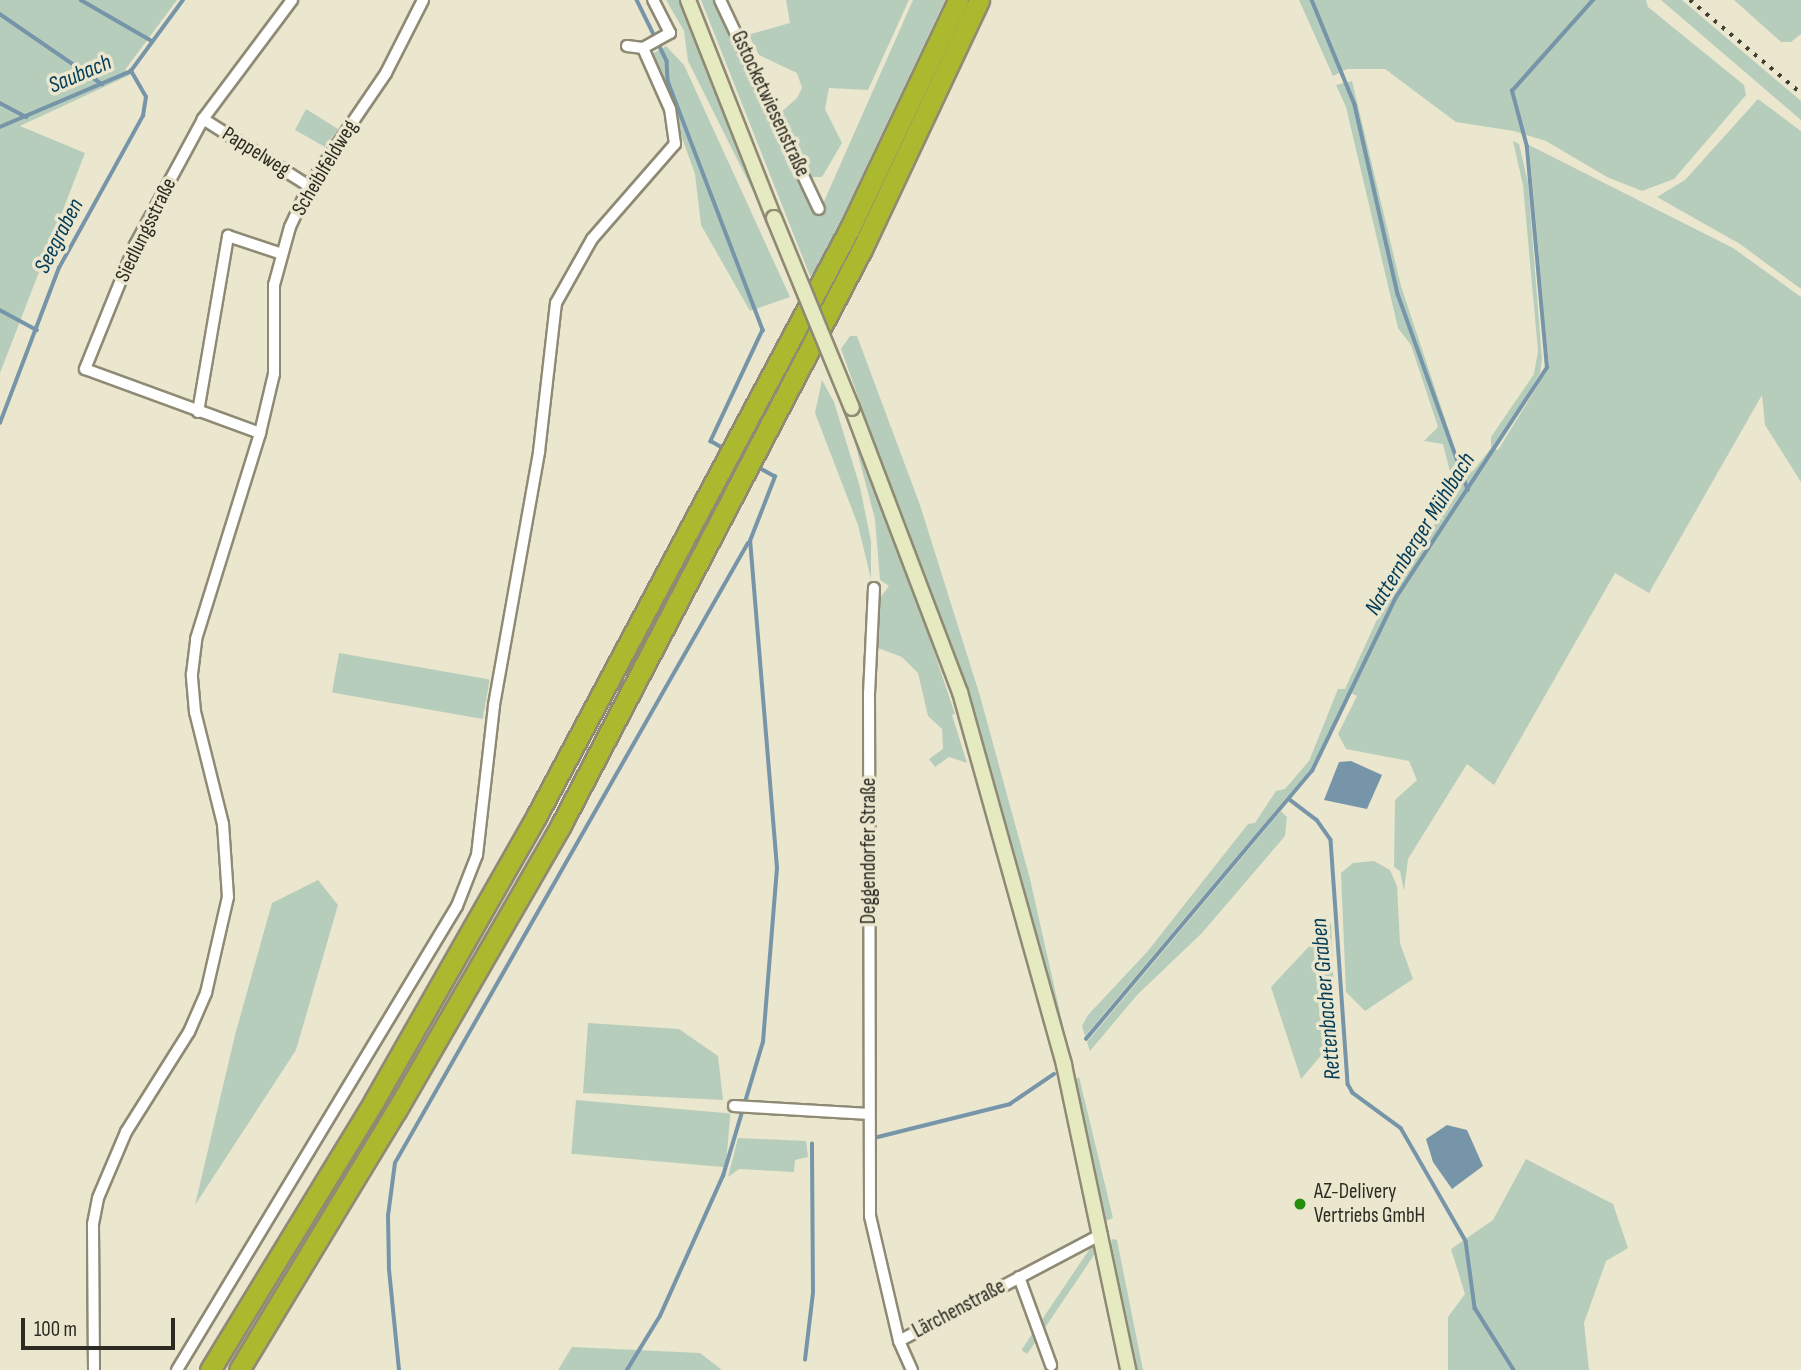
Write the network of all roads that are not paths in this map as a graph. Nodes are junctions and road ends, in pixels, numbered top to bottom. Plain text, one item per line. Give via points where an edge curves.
1 (292, 0) edge
2 (423, 0) edge
3 (653, 0) edge
4 (688, 0) edge
5 (720, 0) edge
6 (958, 0) edge
7 (979, 0) edge
8 (652, 43) junction
9 (627, 46) dead end
10 (203, 118) junction
11 (309, 186) junction
12 (819, 209) dead end
13 (282, 254) junction
14 (198, 412) junction
15 (260, 433) junction
16 (874, 588) dead end
17 (741, 1106) dead end
18 (869, 1114) junction
19 (1102, 1234) junction
20 (1018, 1278) junction
21 (899, 1341) junction
22 (1051, 1365) dead end
23 (94, 1370) edge
24 (177, 1370) edge
25 (210, 1370) edge
26 (239, 1370) edge
27 (912, 1370) edge
28 (1128, 1370) edge

1 - 10 street, Siedlungsstraße
2 - 11 street, Scheiblfeldweg via 386,73
3 - 8 street via 670,33
4 - 19 main road, bridge via 960,692 1064,1065
5 - 12 street, Gstocketwiesenstraße
6 - 25 highway via 852,226 537,816 388,1078
7 - 26 highway via 862,249 561,825
8 - 9 street
8 - 24 street via 675,144 593,239 556,303 539,452 494,705 477,855 457,906
10 - 11 street, Pappelweg
10 - 14 street, Siedlungsstraße via 135,245 85,369
11 - 13 street, Scheiblfeldweg
13 - 14 street via 228,236
13 - 15 street, Scheiblfeldweg via 274,285 274,374
14 - 15 street, Siedlungsstraße
15 - 23 street, Scheiblfeldweg via 205,605 192,674 195,712 227,859 223,929 206,993 189,1032 126,1132 98,1198 93,1224
16 - 18 street, Deggendorfer Straße via 869,693
17 - 18 street
18 - 21 street, Deggendorfer Straße via 870,1216
19 - 20 street, Lärchenstraße
19 - 28 main road
20 - 21 street, Lärchenstraße
20 - 22 street, Lärchenstraße
21 - 27 street, Deggendorfer Straße

